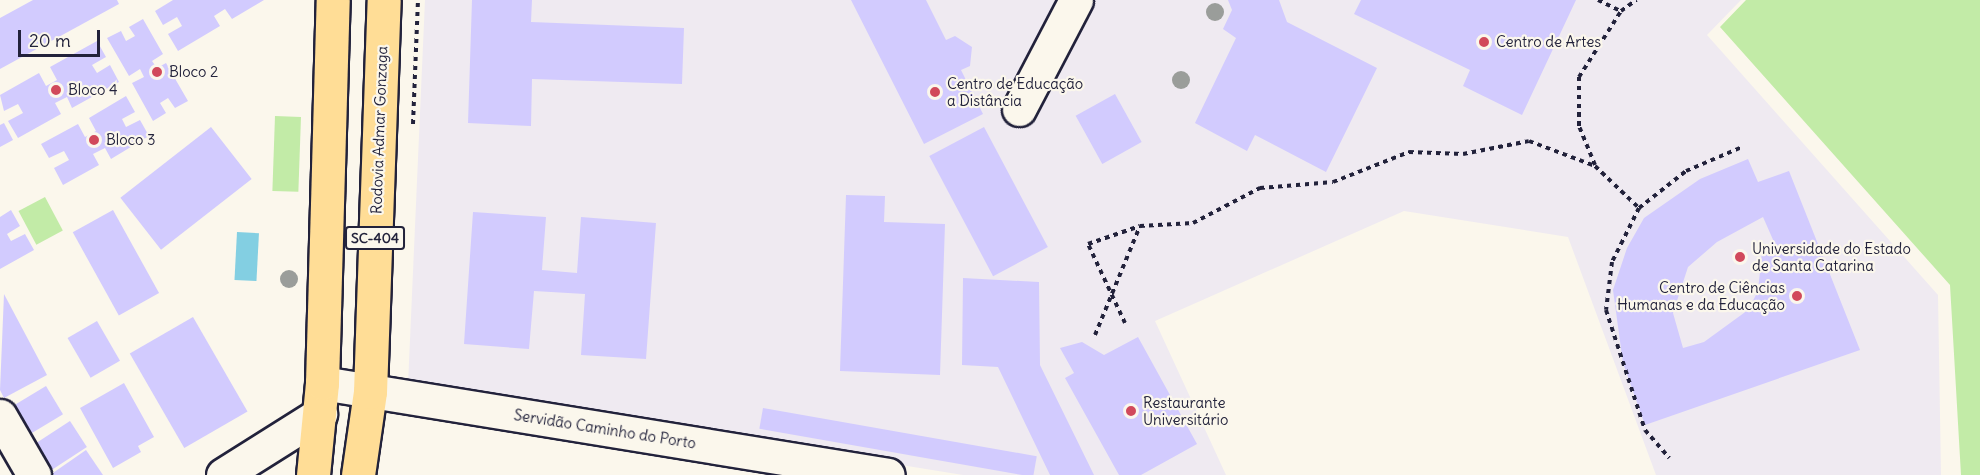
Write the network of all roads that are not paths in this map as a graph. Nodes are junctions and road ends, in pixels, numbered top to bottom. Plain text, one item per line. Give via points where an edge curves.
1 (333, 0) edge
2 (384, 0) edge
3 (1076, 0) edge
4 (1019, 109) dead end
5 (370, 392) junction
6 (321, 398) junction
7 (0, 416) edge
8 (34, 475) edge
9 (223, 475) edge
10 (313, 475) edge
11 (358, 475) edge
12 (888, 475) edge

1 - 6 main road, SC-404
2 - 5 main road, Rodovia Admar Gonzaga / SC-404
3 - 4 street
5 - 6 street, Servidão Caminho do Porto
5 - 11 main road, Rodovia Admar Gonzaga / SC-404
5 - 12 street, Servidão Caminho do Porto
6 - 9 street
6 - 10 main road, SC-404
7 - 8 street

